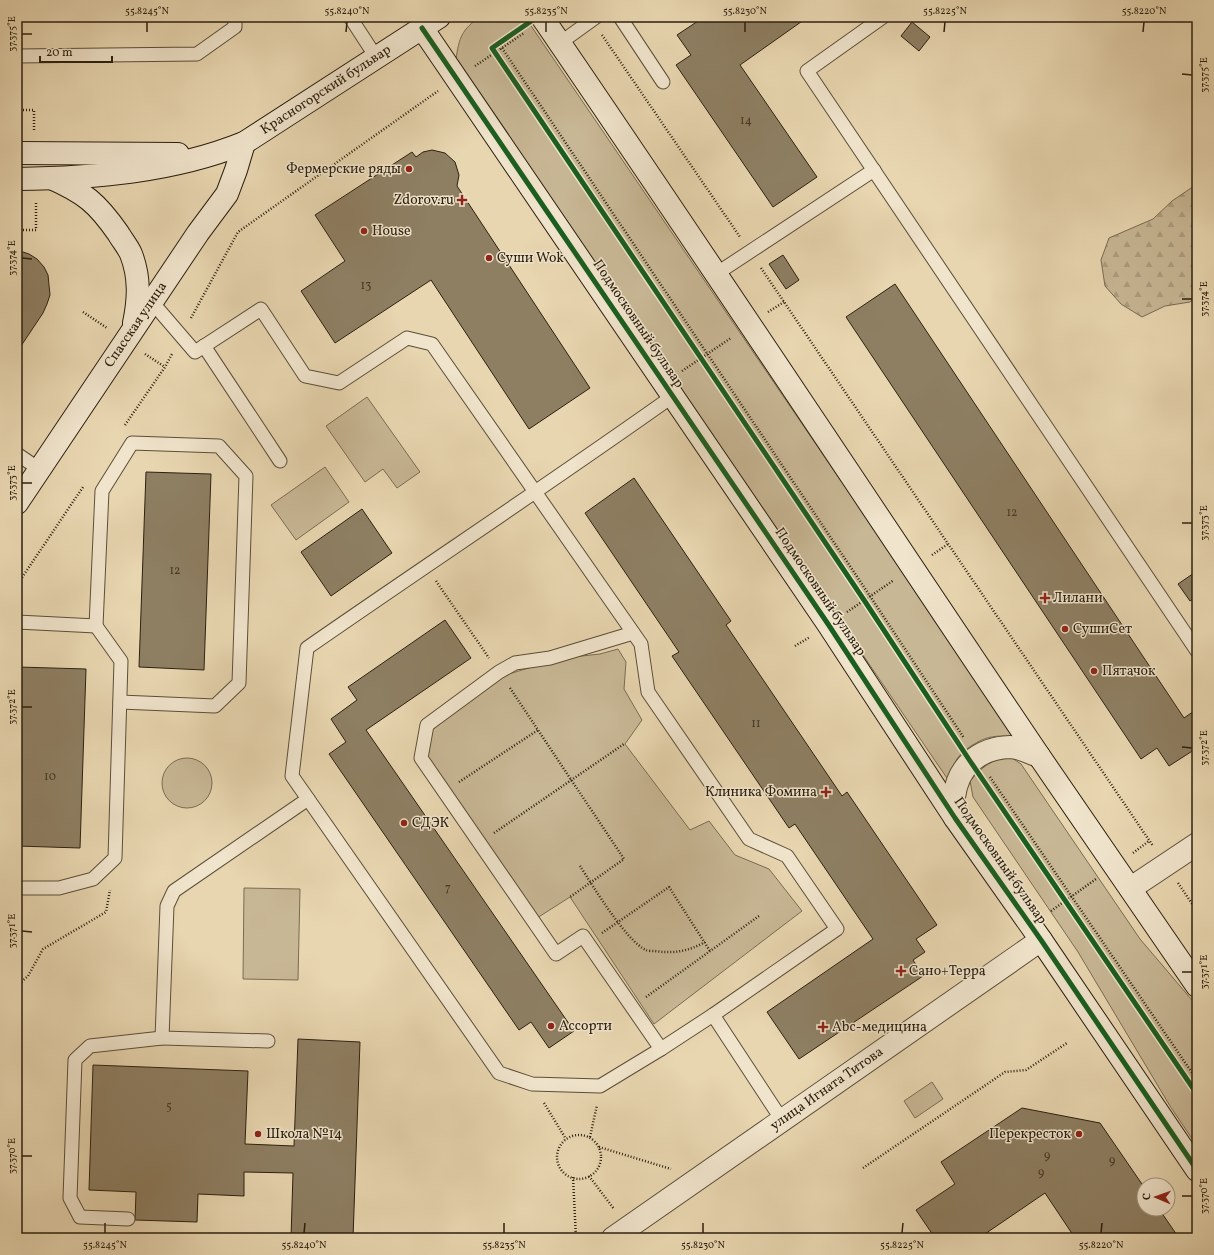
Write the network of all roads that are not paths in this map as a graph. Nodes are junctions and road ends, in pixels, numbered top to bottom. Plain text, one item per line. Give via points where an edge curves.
1 (235, 17) edge
2 (350, 17) edge
3 (620, 17) edge
4 (883, 17) edge
5 (594, 19) edge
6 (537, 21) edge
7 (430, 23) edge
8 (560, 43) junction
9 (17, 56) edge
10 (376, 57) junction
11 (663, 82) dead end
12 (244, 142) junction
13 (17, 153) edge
14 (209, 155) junction
15 (874, 170) junction
16 (50, 178) junction
17 (17, 179) edge
18 (716, 274) junction
19 (152, 302) junction
20 (135, 341) junction
21 (204, 346) junction
22 (673, 396) junction
23 (17, 454) edge
24 (280, 461) dead end
25 (39, 469) junction
26 (536, 492) junction
27 (17, 503) edge
28 (17, 622) edge
29 (96, 626) junction
30 (633, 633) junction
31 (1197, 651) edge
32 (120, 702) junction
33 (1039, 756) junction
34 (308, 800) junction
35 (955, 818) junction
36 (1197, 844) edge
37 (17, 888) edge
38 (1132, 888) junction
39 (1041, 940) junction
40 (1197, 986) edge
41 (713, 1015) junction
42 (162, 1038) junction
43 (268, 1041) dead end
44 (661, 1049) junction
45 (782, 1120) junction
46 (1197, 1170) edge
47 (128, 1219) dead end
48 (614, 1238) edge

1 - 9 lane via 235,27 196,54
2 - 10 lane
3 - 11 lane
4 - 15 lane via 807,71
5 - 8 lane
6 - 8 street
7 - 10 street, Красногорский бульвар
7 - 22 street, Подмосковный бульвар via 457,79
8 - 18 street
10 - 12 street, Красногорский бульвар
12 - 14 street, Красногорский бульвар
12 - 19 street, Спасская улица via 227,194
13 - 14 street, Красногорский бульвар
14 - 16 street, Красногорский бульвар via 134,172
15 - 18 lane
15 - 31 lane
16 - 17 street, Красногорский бульвар
16 - 20 street via 91,200 105,214 131,253 138,282
18 - 33 street
19 - 20 street, Спасская улица
19 - 21 lane via 195,352
20 - 25 street, Спасская улица
21 - 24 lane
21 - 26 lane via 261,309 305,376 339,383 407,338 432,344
22 - 26 lane
22 - 35 street, Подмосковный бульвар via 828,624
23 - 25 lane
25 - 27 street, Спасская улица
26 - 30 lane
26 - 34 lane via 307,648 292,776
28 - 29 lane
29 - 32 lane via 122,661
29 - 32 lane via 102,491 132,443 220,446 246,476 239,683 215,706
30 - 41 lane via 641,644 648,692 749,839 787,856 838,930
30 - 44 lane via 550,658 515,663 502,677 427,725 421,758 556,954 583,936
32 - 37 lane via 115,858 93,879 59,888
33 - 35 street via 1011,747 976,756 964,768 958,781 954,798
33 - 38 street
34 - 42 lane via 174,891 167,906
34 - 44 lane via 498,1073 532,1084 600,1086
35 - 39 street, Подмосковный бульвар
36 - 38 street
38 - 40 street
39 - 45 street, улица Игната Титова
39 - 46 street, Подмосковный бульвар
41 - 44 lane
41 - 45 lane
42 - 43 lane
42 - 47 lane via 90,1046 75,1060 70,1198 80,1217
45 - 48 street, улица Игната Титова

